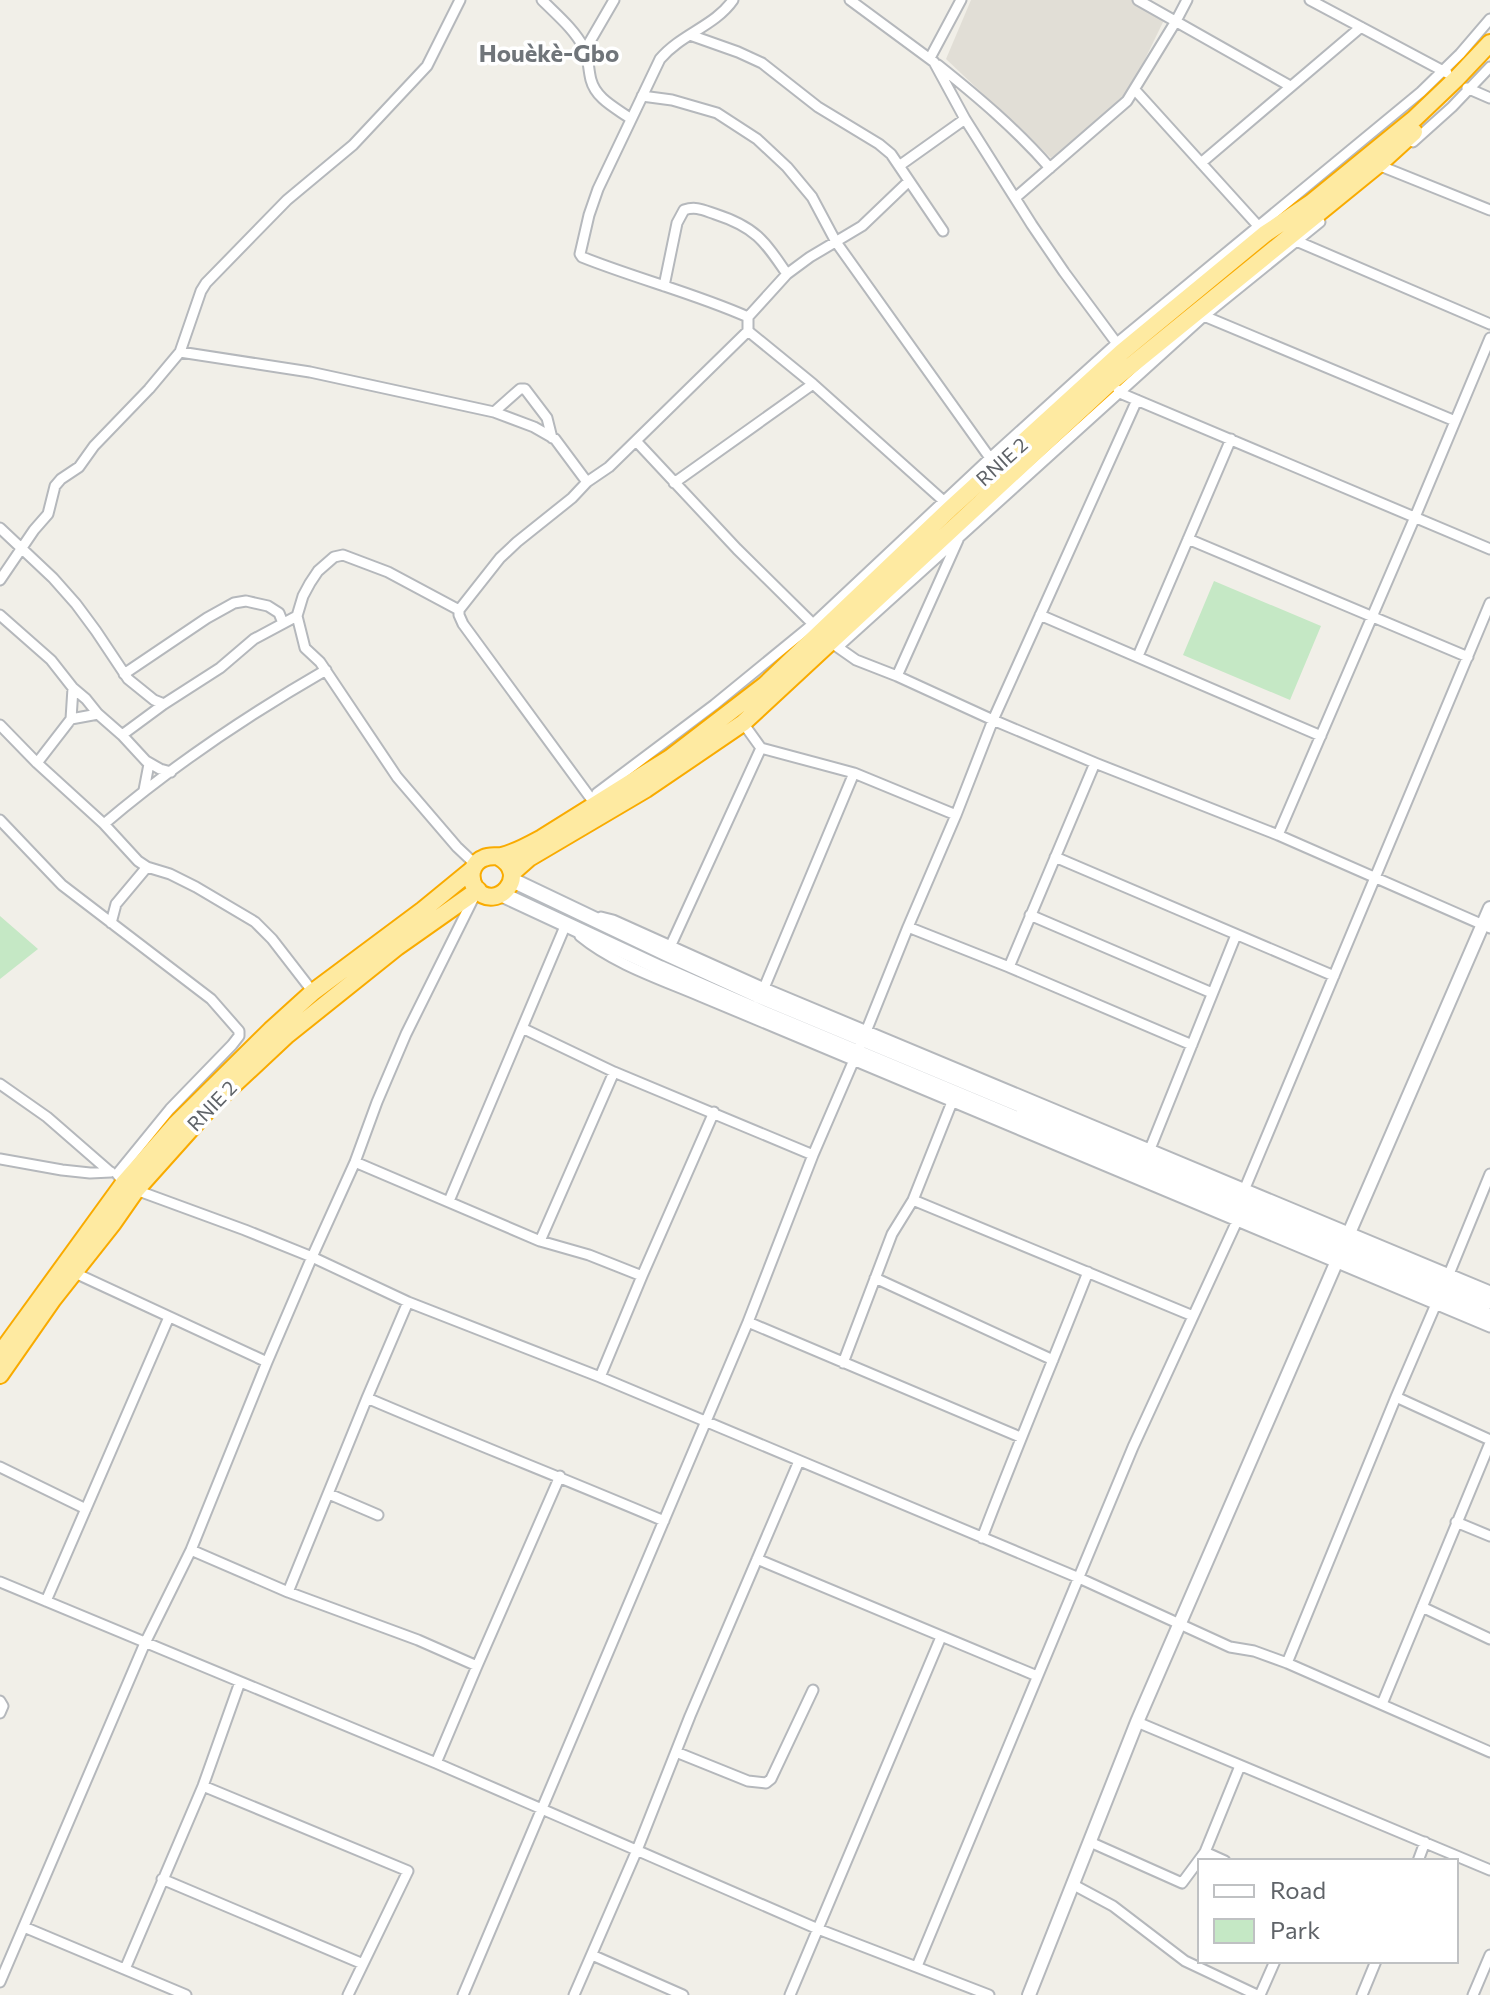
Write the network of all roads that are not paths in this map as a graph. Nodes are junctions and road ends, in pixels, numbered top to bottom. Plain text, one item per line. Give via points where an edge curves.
1 (460, 0) edge
2 (542, 0) edge
3 (614, 0) edge
4 (733, 0) edge
5 (850, 0) edge
6 (961, 0) edge
7 (1138, 0) edge
8 (1187, 0) edge
9 (1310, 0) edge
10 (1490, 19) edge
11 (1176, 21) junction
12 (1361, 27) junction
13 (690, 35) junction
14 (1490, 43) edge
15 (585, 50) junction
16 (932, 60) junction
17 (1490, 60) edge
18 (1490, 67) edge
19 (1458, 81) junction
20 (1290, 86) junction
21 (1135, 90) junction
22 (642, 96) junction
23 (1490, 98) edge
24 (631, 119) junction
25 (965, 119) junction
26 (1201, 163) junction
27 (1382, 165) junction
28 (899, 166) junction
29 (1050, 168) junction
30 (909, 181) junction
31 (1015, 198) junction
32 (1490, 210) edge
33 (1261, 230) junction
34 (943, 231) dead end
35 (1293, 240) junction
36 (836, 242) junction
37 (787, 274) junction
38 (664, 286) junction
39 (1204, 316) junction
40 (748, 317) junction
41 (1490, 324) edge
42 (748, 331) junction
43 (1490, 338) edge
44 (1119, 347) junction
45 (180, 352) junction
46 (813, 384) junction
47 (1116, 387) junction
48 (1137, 400) junction
49 (494, 412) junction
50 (1455, 421) junction
51 (552, 438) junction
52 (1231, 439) junction
53 (636, 441) junction
54 (990, 458) junction
55 (587, 482) junction
56 (674, 483) junction
57 (948, 505) junction
58 (1415, 517) junction
59 (0, 528) edge
60 (959, 537) junction
61 (1188, 539) junction
62 (21, 549) junction
63 (1490, 549) edge
64 (0, 580) edge
65 (1490, 603) edge
66 (459, 610) junction
67 (0, 615) edge
68 (1040, 615) junction
69 (297, 616) junction
70 (1372, 617) junction
71 (283, 623) junction
72 (825, 636) junction
73 (1138, 656) junction
74 (1468, 657) junction
75 (326, 670) junction
76 (124, 674) junction
77 (897, 676) junction
78 (73, 688) junction
79 (164, 704) junction
80 (98, 714) junction
81 (71, 719) junction
82 (993, 720) junction
83 (743, 723) junction
84 (0, 725) edge
85 (122, 735) junction
86 (1321, 736) junction
87 (761, 748) junction
88 (37, 763) junction
89 (1095, 763) junction
90 (149, 764) junction
91 (171, 772) junction
92 (854, 773) junction
93 (144, 790) junction
94 (592, 803) junction
95 (956, 815) junction
96 (0, 820) edge
97 (104, 824) junction
98 (1278, 835) junction
99 (499, 857) junction
100 (1055, 857) junction
101 (474, 866) junction
102 (147, 867) junction
103 (512, 877) junction
104 (1375, 878) junction
105 (478, 890) junction
106 (501, 894) junction
107 (1490, 908) edge
108 (573, 909) junction
109 (1030, 915) junction
110 (111, 923) junction
111 (566, 924) junction
112 (908, 927) junction
113 (1486, 927) edge
114 (1236, 935) junction
115 (670, 947) junction
116 (1009, 967) junction
117 (1334, 976) junction
118 (764, 988) junction
119 (313, 992) junction
120 (1212, 993) junction
121 (522, 1028) junction
122 (860, 1045) junction
123 (1192, 1045) junction
124 (614, 1072) junction
125 (0, 1084) edge
126 (954, 1097) junction
127 (714, 1112) junction
128 (1150, 1149) junction
129 (813, 1155) junction
130 (0, 1159) edge
131 (355, 1162) junction
132 (1490, 1174) edge
133 (122, 1179) junction
134 (1245, 1188) junction
135 (913, 1200) junction
136 (449, 1201) junction
137 (1237, 1221) junction
138 (540, 1241) junction
139 (1343, 1247) junction
140 (312, 1257) junction
141 (1088, 1272) junction
142 (75, 1273) junction
143 (642, 1276) junction
144 (875, 1278) junction
145 (1447, 1278) junction
146 (1490, 1291) edge
147 (1490, 1301) edge
148 (408, 1302) junction
149 (1436, 1304) junction
150 (1193, 1316) junction
151 (1490, 1316) edge
152 (169, 1317) junction
153 (748, 1322) junction
154 (1490, 1327) edge
155 (0, 1354) edge
156 (1053, 1360) junction
157 (267, 1362) junction
158 (843, 1363) junction
159 (0, 1375) edge
160 (600, 1377) junction
161 (1396, 1397) junction
162 (367, 1398) junction
163 (706, 1423) junction
164 (1020, 1437) junction
165 (1490, 1442) edge
166 (799, 1461) junction
167 (0, 1467) edge
168 (560, 1476) junction
169 (329, 1494) junction
170 (86, 1509) junction
171 (378, 1515) dead end
172 (664, 1521) junction
173 (1456, 1522) junction
174 (1490, 1536) edge
175 (982, 1538) junction
176 (191, 1550) junction
177 (757, 1559) junction
178 (1079, 1578) junction
179 (0, 1582) edge
180 (288, 1592) junction
181 (46, 1601) junction
182 (1422, 1607) junction
183 (1178, 1624) junction
184 (941, 1637) junction
185 (1490, 1639) edge
186 (145, 1643) junction
187 (1287, 1663) junction
188 (477, 1666) junction
189 (1037, 1676) junction
190 (240, 1682) junction
191 (813, 1690) dead end
192 (0, 1701) edge
193 (1382, 1704) junction
194 (0, 1713) edge
195 (1137, 1722) junction
196 (676, 1752) junction
197 (1490, 1752) edge
198 (436, 1763) junction
199 (1240, 1766) junction
200 (203, 1786) junction
201 (542, 1809) junction
202 (1090, 1842) junction
203 (1425, 1842) junction
204 (637, 1850) junction
205 (1205, 1852) junction
206 (1200, 1859) edge
207 (1221, 1859) edge
208 (1419, 1859) edge
209 (1198, 1861) edge
210 (1490, 1870) edge
211 (162, 1879) junction
212 (1072, 1884) junction
213 (24, 1927) junction
214 (818, 1929) junction
215 (592, 1955) junction
216 (1490, 1955) edge
217 (1274, 1963) edge
218 (1375, 1963) edge
219 (363, 1964) junction
220 (917, 1966) junction
221 (125, 1969) junction
222 (0, 1982) edge
223 (186, 1995) edge
224 (348, 1995) edge
225 (463, 1995) edge
226 (574, 1995) edge
227 (683, 1995) edge
228 (790, 1995) edge
229 (989, 1995) edge
230 (1029, 1995) edge
231 (1258, 1995) edge
232 (1362, 1995) edge
233 (1473, 1995) edge

1 - 45 street via 427,66 353,145 287,200 206,283
2 - 15 street
3 - 15 street
4 - 13 street
5 - 16 street
6 - 16 street
7 - 11 street
8 - 11 street
9 - 12 street
10 - 19 street
11 - 20 street
11 - 21 street
12 - 19 street
12 - 20 street
13 - 22 street via 660,59
13 - 28 street via 762,63 818,107 879,144
14 - 19 highway, RNIE 2 / RNIE 2
15 - 24 street via 596,92
16 - 25 street
16 - 29 street
17 - 19 highway, RNIE 2 / RNIE 2
18 - 19 street
19 - 23 street
19 - 27 highway, RNIE 2 / RNIE 2
19 - 33 highway, RNIE 2 / RNIE 2 via 1323,193
20 - 26 street
21 - 26 street
21 - 29 street
22 - 24 street
22 - 36 street via 717,113 757,139 812,197
24 - 38 street via 598,189 580,254
25 - 28 street
25 - 31 street
26 - 33 street
27 - 32 street
27 - 35 highway, RNIE 2 / RNIE 2
28 - 30 street
29 - 31 street
30 - 34 street
30 - 36 street via 862,226
31 - 44 street
33 - 44 highway, RNIE 2 / RNIE 2
35 - 39 street
35 - 41 street
35 - 47 highway, RNIE 2 / RNIE 2
36 - 37 street
36 - 54 street
37 - 38 street via 767,243 749,228 694,207 684,210 677,223
37 - 40 street
38 - 40 street
39 - 47 street
39 - 50 street
40 - 42 street
42 - 46 street
42 - 53 street
43 - 50 street
44 - 54 street
44 - 57 highway, RNIE 2 / RNIE 2
45 - 49 street via 310,372
45 - 62 street via 79,467 55,486 48,514
46 - 56 street
46 - 57 street
47 - 48 street
47 - 60 street
47 - 72 highway, RNIE 2 / RNIE 2
48 - 52 street
48 - 68 street
49 - 51 street
49 - 51 street via 525,389 547,418
50 - 58 street
51 - 55 street
52 - 58 street
52 - 61 street
53 - 55 street
53 - 56 street
54 - 57 street
55 - 66 street via 500,558
56 - 72 street
57 - 72 highway, RNIE 2 / RNIE 2
58 - 63 street
58 - 70 street
59 - 62 street
60 - 72 street via 839,646
60 - 77 street
61 - 70 street
61 - 73 street
62 - 64 street
62 - 76 street via 76,604
65 - 74 street
66 - 69 street via 343,555 318,571
66 - 94 street via 463,624
67 - 78 street via 51,660
68 - 73 street
68 - 82 street
69 - 71 street
69 - 75 street via 305,648
70 - 74 street
70 - 86 street
71 - 76 street via 268,606 234,603
71 - 79 street
72 - 77 street via 856,660
72 - 83 highway, RNIE 2 / RNIE 2
72 - 94 highway, RNIE 2 / RNIE 2 via 670,758
73 - 86 street
74 - 104 street
75 - 91 street via 260,708
75 - 101 street via 397,777
76 - 79 street
77 - 82 street
78 - 80 street
78 - 81 street
79 - 85 street
80 - 81 street
80 - 85 street
81 - 88 street
82 - 89 street
82 - 95 street
83 - 87 street
83 - 103 highway, RNIE 2 / RNIE 2 via 646,789 529,858
84 - 88 street
85 - 90 street
86 - 98 street
87 - 92 street
87 - 115 street
88 - 97 street
89 - 98 street
89 - 100 street
90 - 91 street
90 - 93 street
91 - 93 street
92 - 95 street
92 - 118 street
93 - 97 street
94 - 99 highway, RNIE 2 / RNIE 2 via 523,849
95 - 112 street
96 - 110 street via 62,885
97 - 102 street
98 - 104 street
99 - 101 highway, RNIE 2 / RNIE 2 via 482,858
99 - 103 highway via 508,863
100 - 109 street
100 - 114 street
101 - 105 highway via 471,877
101 - 119 highway, RNIE 2 / RNIE 2
102 - 110 street via 116,904
102 - 119 street via 196,887 255,922
103 - 106 highway, RNIE 2 / RNIE 2
103 - 108 main road
104 - 113 street
104 - 117 street
105 - 106 highway via 489,896
105 - 131 street via 406,1034
105 - 133 highway, RNIE 2 / RNIE 2 via 287,1035
106 - 111 main road
107 - 113 street
108 - 115 street via 613,920
108 - 122 main road
109 - 116 street
109 - 120 street
110 - 133 street via 211,999 239,1031 232,1045 170,1109
111 - 121 street
111 - 122 main road via 660,968
112 - 116 street
112 - 122 street
113 - 139 street
114 - 117 street
114 - 120 street
115 - 118 street
116 - 123 street
117 - 134 street
118 - 122 street
119 - 133 highway, RNIE 2 / RNIE 2
120 - 123 street
121 - 124 street
121 - 136 street
122 - 126 main road
122 - 128 street
122 - 129 street
122 - 139 main road
123 - 128 street
124 - 127 street
124 - 138 street
125 - 133 street
126 - 135 street
126 - 137 street
126 - 139 main road
127 - 129 street
127 - 143 street
128 - 134 street
129 - 153 street
130 - 133 street
131 - 136 street
131 - 140 street
132 - 145 street
133 - 140 street
133 - 142 highway, RNIE 2 / RNIE 2 via 113,1223
133 - 155 highway, RNIE 2 / RNIE 2
134 - 139 street
135 - 141 street
135 - 144 street
136 - 138 street
137 - 139 street
137 - 150 street
138 - 143 street
139 - 145 main road
139 - 149 street
139 - 151 main road
139 - 183 street
140 - 148 street
140 - 157 street
141 - 150 street
141 - 156 street
142 - 152 street
142 - 159 highway, RNIE 2 / RNIE 2
143 - 160 street
144 - 156 street
144 - 158 street
145 - 146 street
145 - 147 main road
148 - 160 street
148 - 162 street
149 - 154 street
149 - 161 street
150 - 178 street
152 - 157 street
152 - 170 street
153 - 158 street
153 - 163 street
156 - 164 street
157 - 176 street
158 - 164 street
160 - 163 street
161 - 165 street
161 - 187 street
162 - 168 street
162 - 169 street
163 - 166 street
163 - 172 street
164 - 175 street
165 - 173 street
166 - 175 street
166 - 177 street
167 - 170 street
168 - 172 street
168 - 188 street
169 - 171 street
169 - 180 street
170 - 181 street
172 - 201 street
173 - 174 street
173 - 182 street
175 - 178 street
176 - 180 street
176 - 186 street
177 - 184 street
177 - 196 street
178 - 183 street
178 - 189 street
179 - 181 street
180 - 188 street
181 - 186 street
182 - 185 street
182 - 193 street
183 - 187 street via 1230,1647
183 - 195 street
184 - 189 street
184 - 214 street
186 - 190 street
186 - 213 street
187 - 193 street
188 - 198 street
189 - 220 street
190 - 198 street
190 - 200 street
191 - 196 street via 766,1783
192 - 194 street
193 - 197 street
195 - 199 street
195 - 202 street
196 - 204 street
198 - 201 street
199 - 203 street
199 - 205 street
200 - 211 street
200 - 219 street via 408,1871
201 - 204 street
201 - 225 street
202 - 209 street via 1182,1883
202 - 212 street
203 - 208 street
203 - 210 street
204 - 214 street
204 - 215 street
205 - 206 street
205 - 207 street
211 - 219 street
211 - 221 street
212 - 230 street
212 - 231 street via 1113,1906 1185,1961
213 - 221 street
213 - 222 street
214 - 220 street
214 - 228 street
215 - 226 street
215 - 227 street
216 - 233 street
217 - 231 street
218 - 232 street
219 - 224 street
220 - 229 street
221 - 223 street

